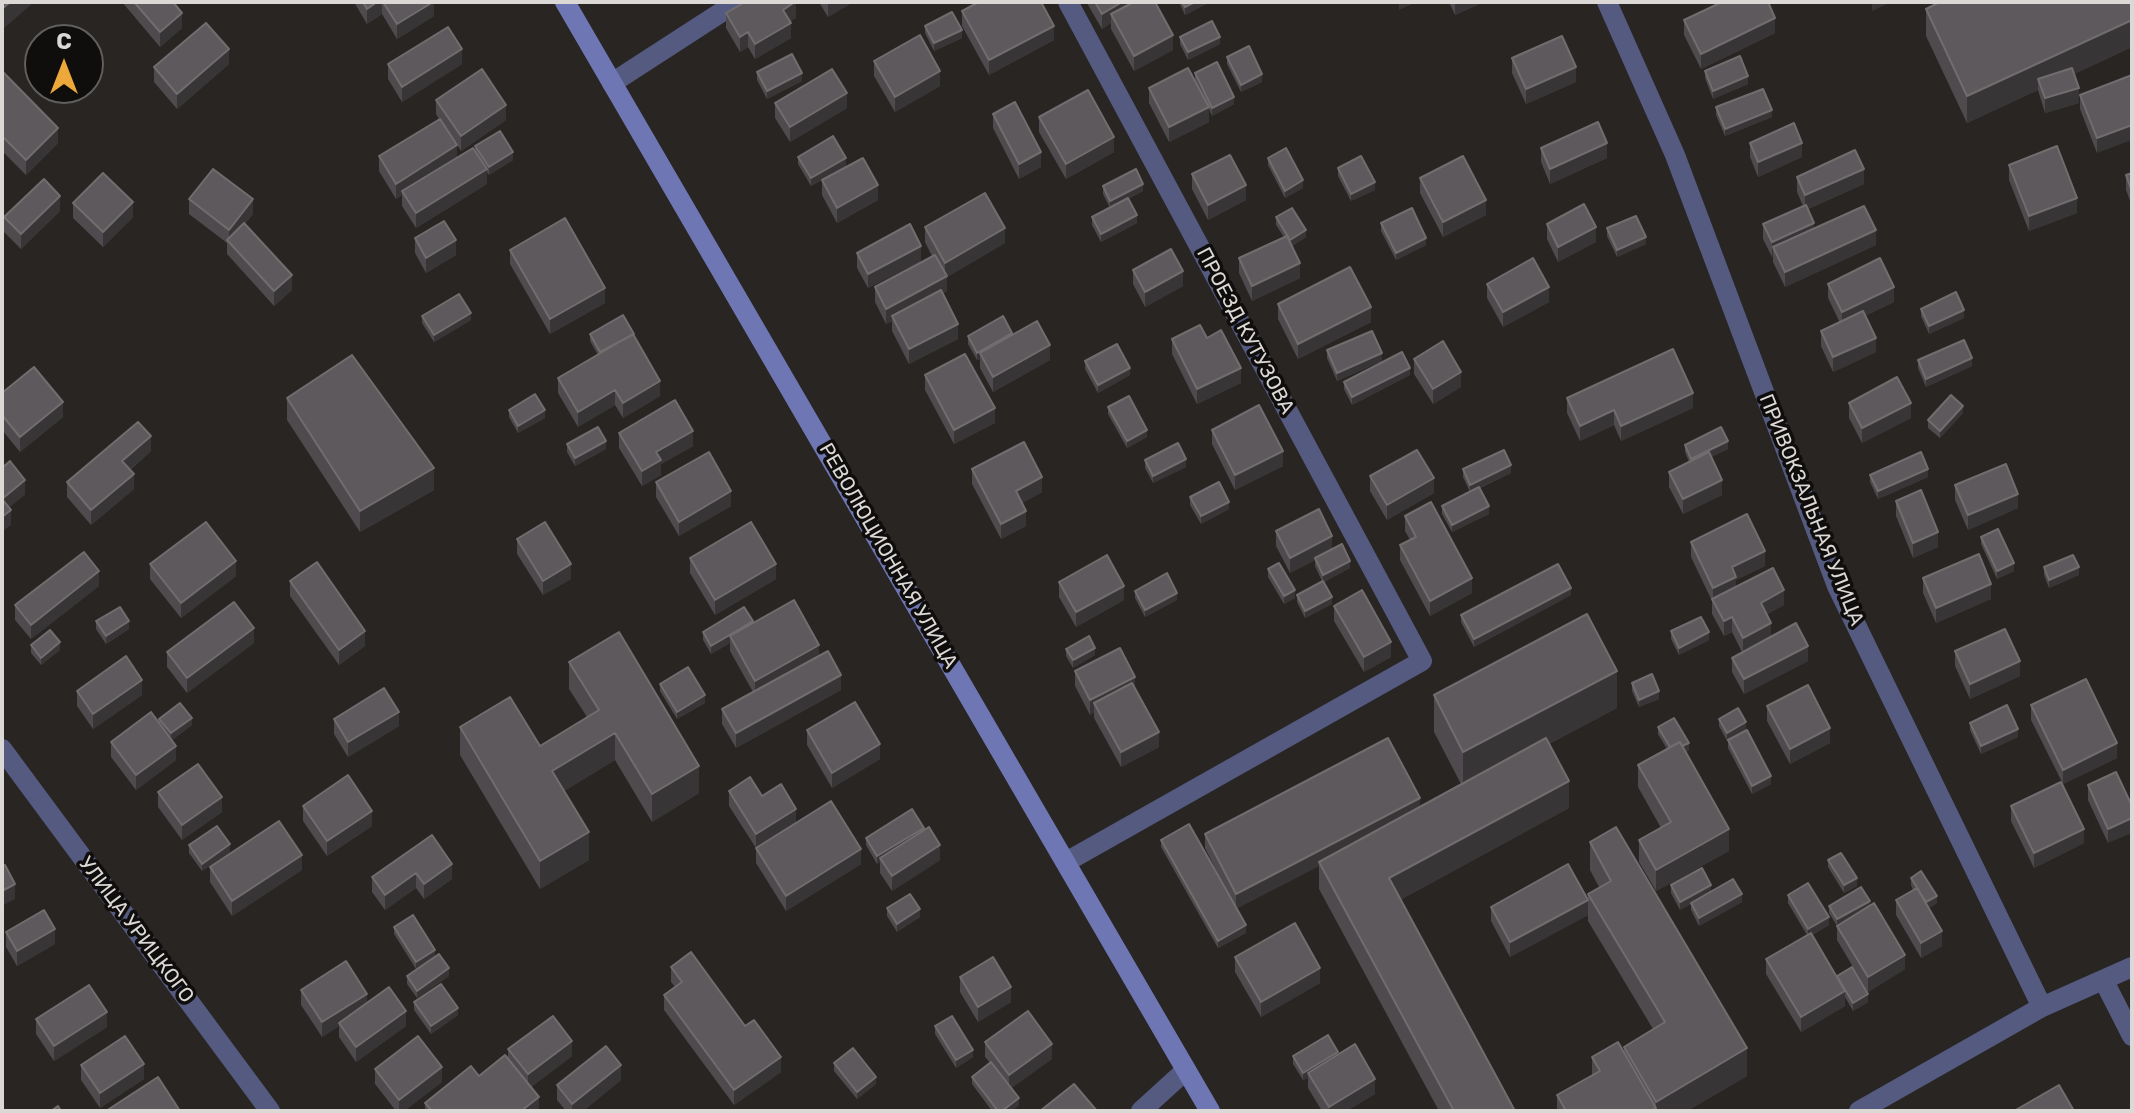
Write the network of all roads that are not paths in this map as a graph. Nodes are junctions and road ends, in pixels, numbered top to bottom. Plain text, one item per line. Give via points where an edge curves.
1 (565, 2) edge
2 (737, 2) edge
3 (1068, 2) edge
4 (1607, 2) edge
5 (612, 83) junction
6 (2, 749) edge
7 (1066, 862) junction
8 (2132, 967) edge
9 (2104, 981) junction
10 (2042, 1007) junction
11 (2132, 1036) edge
12 (1186, 1070) junction
13 (270, 1111) edge
14 (1141, 1111) edge
15 (1210, 1111) edge
16 (1859, 1111) edge

1 - 5 street, РЕВОЛЮЦИОННАЯ УЛИЦА
2 - 5 street
3 - 7 street, ПРОЕЗД КУТУЗОВА via 1422,661
4 - 10 street, ПРИВОКЗАЛЬНАЯ УЛИЦА via 1675,155 1837,586
5 - 7 street, РЕВОЛЮЦИОННАЯ УЛИЦА
6 - 13 street, УЛИЦА УРИЦКОГО
7 - 12 street, РЕВОЛЮЦИОННАЯ УЛИЦА
8 - 9 street
9 - 10 street
9 - 11 street
10 - 16 street
12 - 14 street
12 - 15 street, РЕВОЛЮЦИОННАЯ УЛИЦА

